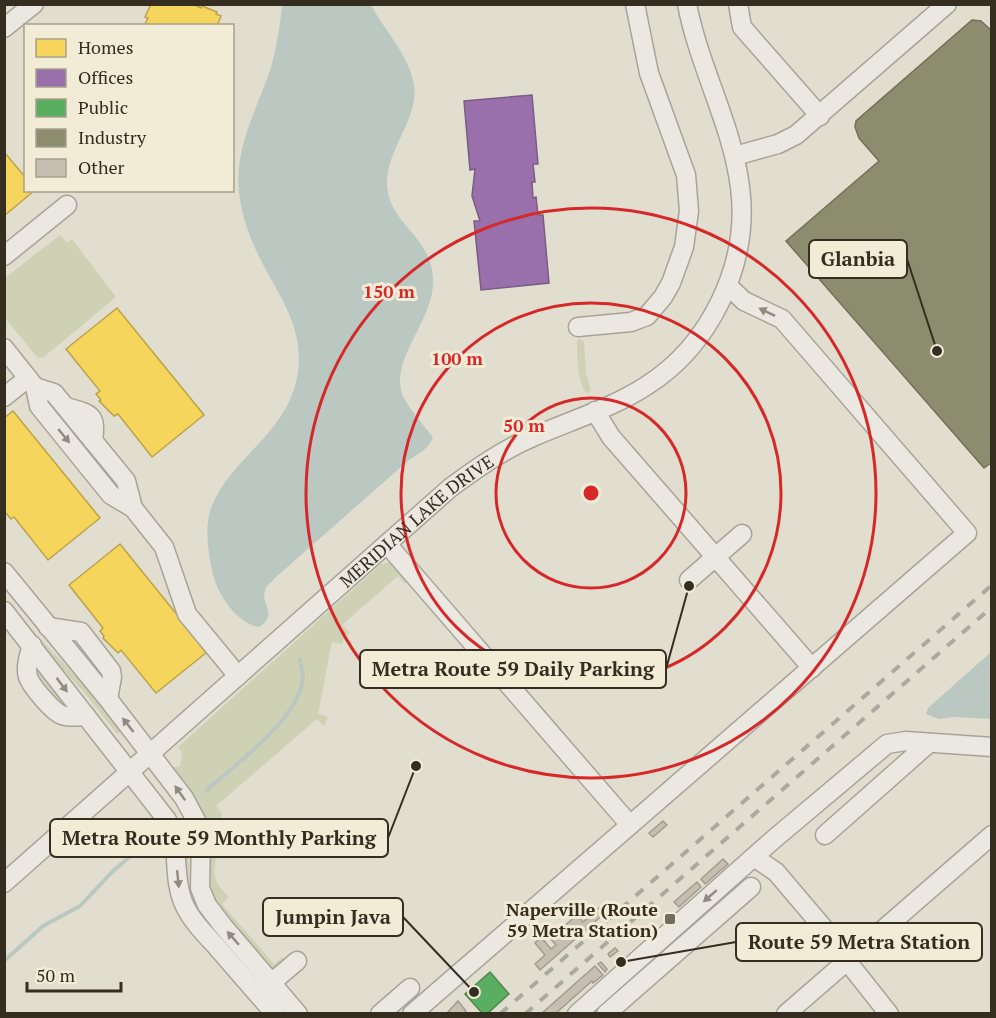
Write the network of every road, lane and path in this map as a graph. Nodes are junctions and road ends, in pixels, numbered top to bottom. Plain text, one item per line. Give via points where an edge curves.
1 (34, 4) edge
2 (635, 4) edge
3 (687, 4) edge
4 (738, 4) edge
5 (947, 4) edge
6 (4, 28) edge
7 (820, 116) junction
8 (735, 156) junction
9 (67, 205) dead end
10 (4, 256) edge
11 (728, 286) junction
12 (578, 327) dead end
13 (7, 356) edge
14 (32, 382) junction
15 (4, 397) edge
16 (595, 411) junction
17 (133, 508) junction
18 (742, 534) dead end
19 (387, 544) junction
20 (715, 556) junction
21 (4, 572) edge
22 (689, 580) dead end
23 (4, 611) edge
24 (812, 668) junction
25 (238, 675) junction
26 (930, 743) junction
27 (992, 747) edge
28 (151, 753) junction
29 (129, 772) junction
30 (630, 825) junction
31 (825, 835) dead end
32 (992, 835) edge
33 (754, 857) junction
34 (4, 883) edge
35 (751, 887) dead end
36 (297, 961) dead end
37 (847, 961) junction
38 (265, 988) junction
39 (410, 988) dead end
40 (274, 1014) edge
41 (298, 1014) edge
42 (380, 1014) edge
43 (412, 1014) edge
44 (576, 1014) edge
45 (606, 1014) edge
46 (786, 1014) edge
47 (889, 1014) edge

1 - 6 street
2 - 12 street via 649,73 686,175 689,211 684,247 671,283 646,316
3 - 8 street, MERIDIAN LAKE DRIVE via 695,42
4 - 7 street via 742,27
5 - 7 street
7 - 8 street via 788,140
8 - 11 street, MERIDIAN LAKE DRIVE via 741,188 741,226
9 - 10 street
11 - 16 street, MERIDIAN LAKE DRIVE via 701,334 669,368 640,389
24 -> 11 street via 967,533 782,319 744,300
13 - 14 street
14 - 15 street
14 -> 17 street via 39,406 111,495
14 - 17 street via 54,393 126,481
16 - 19 street, MERIDIAN LAKE DRIVE via 533,437 475,469
16 - 20 street via 611,437
17 - 25 street via 164,547 188,614
18 - 20 street
19 - 25 street, MERIDIAN LAKE DRIVE
19 - 30 street
20 - 22 street
20 - 24 street
28 -> 21 street
23 -> 29 street
24 - 30 street
25 - 28 street, MERIDIAN LAKE DRIVE
26 - 27 street
26 - 31 street
26 - 33 street via 886,744
28 - 29 street, MERIDIAN LAKE DRIVE
38 -> 28 street via 207,905 200,888 198,824
29 - 34 street, MERIDIAN LAKE DRIVE
29 -> 38 street via 173,832 178,886 185,907 196,924
30 - 43 street
32 - 37 street
33 - 37 street via 776,872
33 -> 44 street
35 - 45 street
36 - 38 street
37 - 46 street
37 - 47 street
38 - 40 street
38 - 41 street
39 - 42 street

